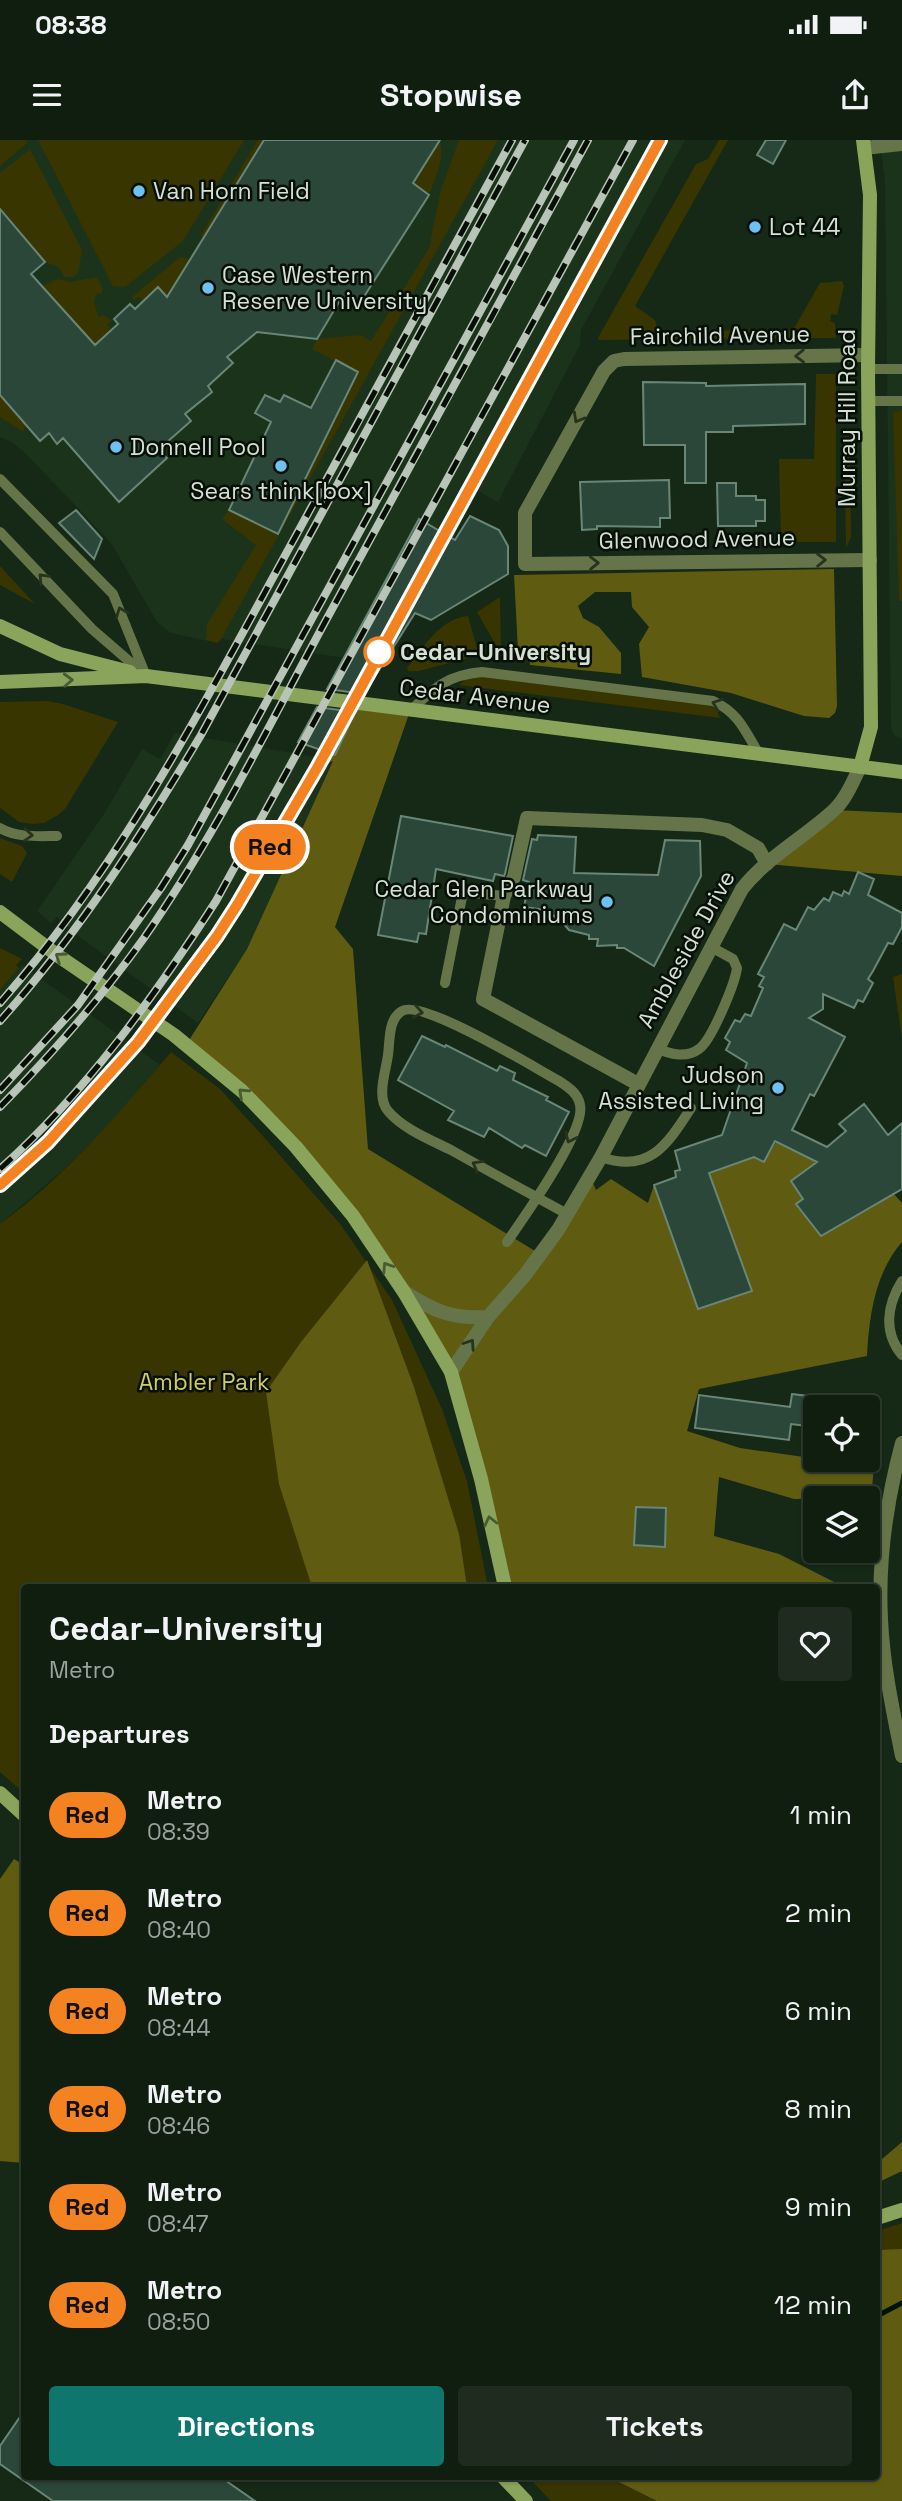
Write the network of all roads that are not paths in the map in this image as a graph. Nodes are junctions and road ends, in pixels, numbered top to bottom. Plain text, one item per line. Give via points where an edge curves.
1 (864, 144) edge
2 (902, 144) edge
3 (869, 362) junction
4 (902, 369) edge
5 (869, 401) junction
6 (902, 401) edge
7 (0, 479) edge
8 (0, 532) edge
9 (870, 560) junction
10 (525, 564) joint
11 (0, 626) edge
12 (146, 676) junction
13 (0, 682) edge
14 (410, 711) junction
15 (759, 754) junction
16 (860, 767) junction
17 (902, 772) edge
18 (0, 828) edge
19 (57, 836) dead end
20 (767, 864) junction
21 (504, 895) junction
22 (0, 912) edge
23 (711, 947) junction
24 (445, 984) dead end
25 (657, 1048) junction
26 (638, 1084) junction
27 (691, 1108) dead end
28 (601, 1157) junction
29 (537, 1198) junction
30 (567, 1214) junction
31 (507, 1242) dead end
32 (902, 1281) edge
33 (404, 1292) junction
34 (488, 1317) junction
35 (902, 1355) edge
36 (452, 1372) junction
37 (902, 1443) edge
38 (504, 1584) edge
39 (896, 1697) edge
40 (902, 1756) edge
41 (0, 1793) edge
42 (21, 1812) edge
43 (902, 2210) edge
44 (880, 2217) edge
45 (506, 2480) edge
46 (526, 2501) edge

1 - 2 street, Murray Hill Road
1 - 3 main road, Murray Hill Road via 870,195
3 - 4 lane
3 - 5 main road, Murray Hill Road
3 -> 10 street, Fairchild Avenue via 614,361 604,371 524,513
5 - 6 lane
5 - 9 main road, Murray Hill Road
12 -> 7 lane via 113,594
12 -> 8 lane via 92,629
10 -> 9 street, Glenwood Avenue
9 - 16 main road, Murray Hill Road via 871,727
11 - 12 main road via 60,654
13 -> 12 main road, Cedar Avenue
12 - 14 main road, Cedar Avenue
14 - 15 main road, Cedar Avenue
15 -> 14 lane via 731,710 713,701 482,671 446,680
15 - 16 main road, Cedar Avenue
16 - 17 main road, Cedar Avenue
16 - 20 street, Ambleside Drive via 834,810
18 -> 19 lane via 25,836
20 - 21 street via 758,848 727,830 702,825 527,818 514,877
20 - 23 street, Ambleside Drive via 742,889
21 - 24 lane via 463,892
21 - 26 street via 483,999
33 -> 22 main road via 353,1216 242,1091 174,1035
23 - 25 street, Ambleside Drive
23 - 25 lane via 733,959 737,968 708,1037 698,1050 689,1052 668,1054
25 - 26 street, Ambleside Drive
26 - 28 street, Ambleside Drive
27 - 28 lane via 669,1140 646,1159 631,1163
28 - 30 street, Ambleside Drive
29 -> 29 lane via 422,1135 386,1109 382,1095 392,1022 400,1012 409,1009 439,1017 572,1089 581,1116
29 - 30 lane
29 - 31 lane
30 - 34 street, Ambleside Drive via 525,1275
32 - 35 lane via 888,1319 893,1344
33 - 34 street via 447,1315
33 - 36 main road
36 -> 34 street, Ambleside Drive
38 -> 36 main road
37 - 39 street via 889,1501 881,1589 881,1620
39 - 40 street
41 - 42 main road
43 - 44 main road
45 - 46 main road

